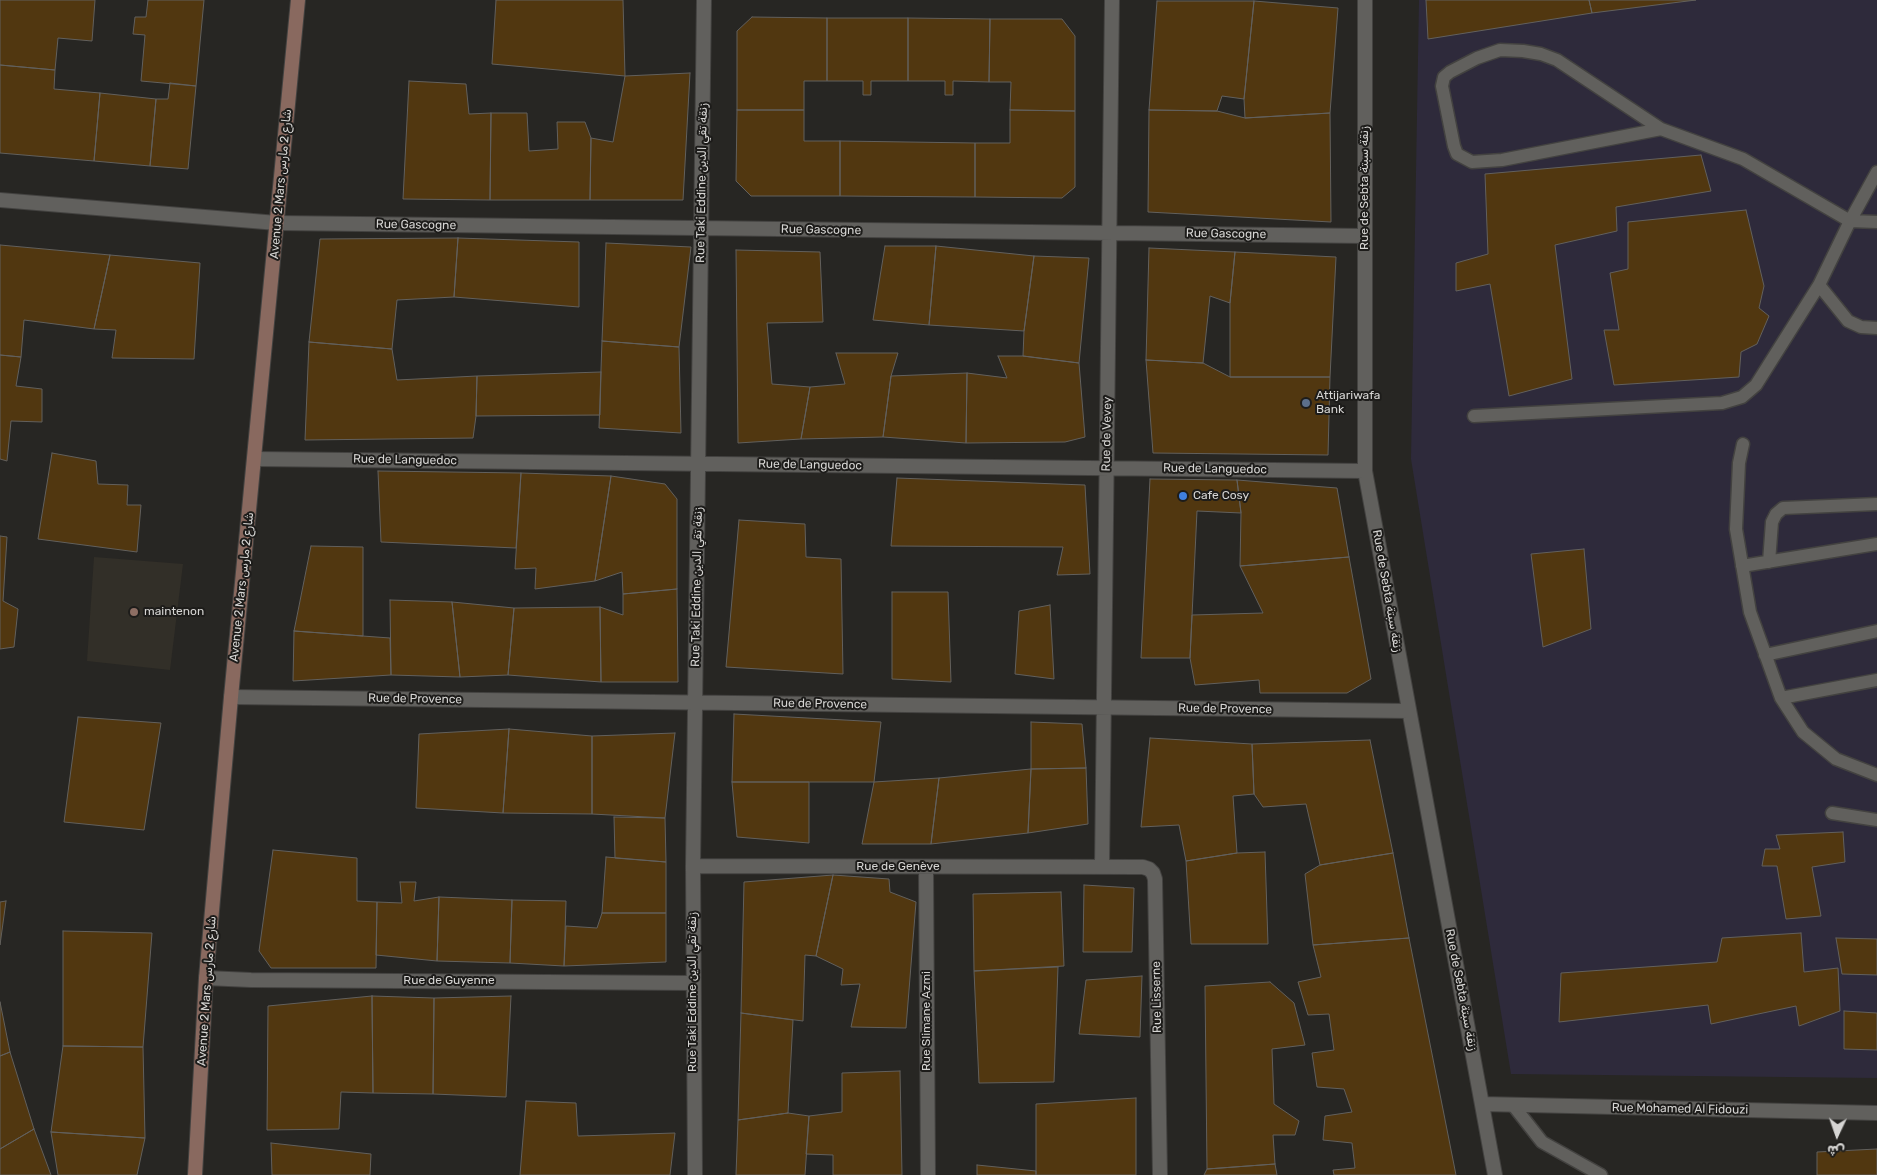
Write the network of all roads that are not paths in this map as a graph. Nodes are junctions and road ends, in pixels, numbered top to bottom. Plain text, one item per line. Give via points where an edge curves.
1 (298, 0) edge
2 (704, 0) edge
3 (1112, 0) edge
4 (1365, 0) edge
5 (1661, 129) junction
6 (1877, 172) edge
7 (0, 200) edge
8 (1850, 222) junction
9 (1877, 222) edge
10 (277, 223) junction
11 (701, 228) junction
12 (1109, 233) junction
13 (1365, 236) junction
14 (1819, 285) junction
15 (1877, 328) edge
16 (1474, 416) dead end
17 (1743, 444) dead end
18 (254, 459) junction
19 (698, 464) junction
20 (1107, 468) junction
21 (1365, 471) junction
22 (1877, 504) edge
23 (1877, 544) edge
24 (1769, 562) junction
25 (1742, 566) junction
26 (1877, 631) edge
27 (1766, 655) junction
28 (1877, 680) edge
29 (231, 697) junction
30 (1781, 698) junction
31 (695, 703) junction
32 (1104, 708) junction
33 (1409, 711) junction
34 (1877, 775) edge
35 (1832, 813) dead end
36 (1877, 820) edge
37 (693, 866) junction
38 (926, 867) junction
39 (1102, 867) junction
40 (206, 978) junction
41 (693, 983) junction
42 (1482, 1104) junction
43 (1513, 1105) junction
44 (1877, 1113) edge
45 (195, 1175) edge
46 (695, 1175) edge
47 (928, 1175) edge
48 (1160, 1175) edge
49 (1495, 1175) edge
50 (1601, 1175) edge

1 - 10 main road, Avenue 2 Mars شارع 2 مارس
2 - 11 street, Rue Taki Eddine زنقة تقي الدين
3 - 12 street, Rue de Vevey
4 - 13 street, Rue de Sebta زنقة سبتة
5 - 5 lane via 1557,60 1523,50 1500,50 1477,58 1450,72 1444,77 1442,86 1457,154 1472,162 1502,160
5 - 8 lane via 1743,159
6 - 8 lane
7 - 10 street, Rue Gascogne
8 - 9 lane
8 - 14 lane
10 - 11 street, Rue Gascogne
10 - 18 main road, Avenue 2 Mars شارع 2 مارس
11 - 12 street, Rue Gascogne
11 - 19 street, Rue Taki Eddine زنقة تقي الدين
12 - 13 street, Rue Gascogne
12 - 20 street, Rue de Vevey
13 - 21 street, Rue de Sebta زنقة سبتة
14 - 15 lane via 1848,321 1861,327
14 - 16 lane via 1756,385 1742,397 1722,403
17 - 25 lane via 1738,462 1736,529
18 - 19 street, Rue de Languedoc
18 - 29 main road, Avenue 2 Mars شارع 2 مارس
19 - 20 street, Rue de Languedoc
19 - 31 street, Rue Taki Eddine زنقة تقي الدين
20 - 21 street, Rue de Languedoc
20 - 32 street, Rue de Vevey
21 - 33 street, Rue de Sebta زنقة سبتة
22 - 24 lane via 1782,508 1772,522
23 - 24 lane
24 - 25 lane
25 - 27 lane via 1750,612
26 - 27 lane
27 - 30 lane
28 - 30 lane
29 - 31 street, Rue de Provence
29 - 40 main road, Avenue 2 Mars شارع 2 مارس
30 - 34 lane via 1803,732 1836,759
31 - 32 street, Rue de Provence
31 - 37 street, Rue Taki Eddine زنقة تقي الدين
32 - 33 street, Rue de Provence
32 - 39 street, Rue de Vevey
33 - 42 street, Rue de Sebta زنقة سبتة
35 - 36 lane
37 - 38 street, Rue de Genève
37 - 41 street, Rue Taki Eddine زنقة تقي الدين
38 - 39 street, Rue de Genève
38 - 47 street, Rue Slimane Azmi
39 - 48 street, Rue Lisserne via 1143,867 1153,873 1155,879
40 - 41 street, Rue de Guyenne
40 - 45 main road, Avenue 2 Mars شارع 2 مارس
41 - 46 street, Rue Taki Eddine زنقة تقي الدين
42 - 43 street, Rue Mohamed Al Fidouzi
42 - 49 street, Rue de Sebta زنقة سبتة
43 - 44 street, Rue Mohamed Al Fidouzi
43 - 50 lane via 1542,1142

